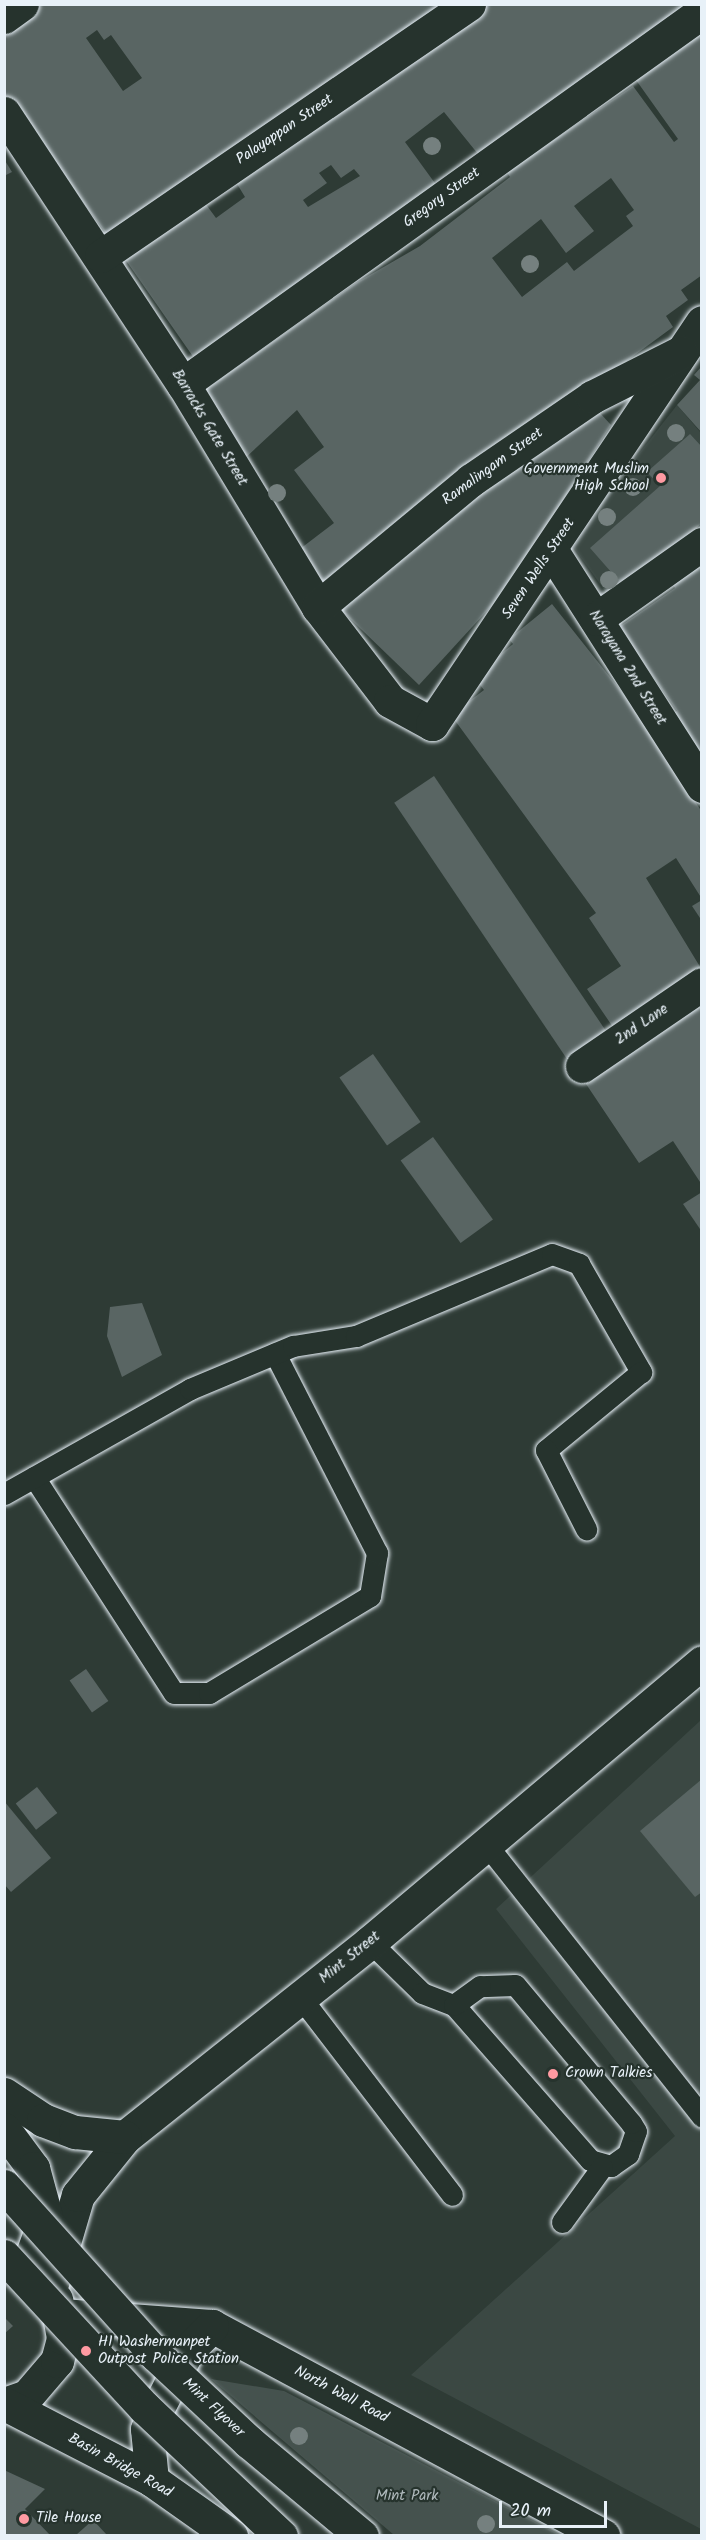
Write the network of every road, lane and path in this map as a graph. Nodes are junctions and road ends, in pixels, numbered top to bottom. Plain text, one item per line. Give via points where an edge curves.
1 (22, 4) edge
2 (469, 4) edge
3 (702, 12) edge
4 (4, 17) edge
5 (4, 113) edge
6 (101, 256) junction
7 (702, 322) edge
8 (683, 351) junction
9 (183, 384) junction
10 (702, 544) edge
11 (552, 551) junction
12 (318, 607) junction
13 (596, 619) junction
14 (432, 724) joint
15 (702, 786) edge
16 (702, 984) edge
17 (582, 1066) dead end
18 (275, 1354) junction
19 (34, 1477) junction
20 (4, 1494) edge
21 (586, 1529) dead end
22 (702, 1662) edge
23 (486, 1844) junction
24 (370, 1942) junction
25 (301, 1998) junction
26 (454, 2005) junction
27 (4, 2094) edge
28 (702, 2117) edge
29 (4, 2129) edge
30 (125, 2137) junction
31 (602, 2167) junction
32 (4, 2186) edge
33 (452, 2195) dead end
34 (562, 2222) dead end
35 (30, 2278) edge
36 (212, 2326) junction
37 (5, 2404) edge
38 (152, 2480) junction
39 (231, 2535) edge
40 (281, 2535) edge
41 (362, 2535) edge
42 (603, 2535) edge

1 - 4 street
2 - 6 street, Palayappan Street
3 - 9 street, Gregory Street
5 - 6 street, Barracks Gate Street
6 - 9 street, Barracks Gate Street
7 - 8 street, Seven Wells Street
8 - 11 street, Seven Wells Street
8 - 12 street, Ramalingam Street via 592,397 471,480
9 - 12 street, Barracks Gate Street
10 - 13 street
11 - 13 street, Narayana 2nd Street
11 - 14 street, Seven Wells Street
12 - 14 street, Barracks Gate Street via 390,701
13 - 15 street, Narayana 2nd Street
16 - 17 street, 2nd Lane
18 - 19 lane via 190,1389
18 - 19 lane via 377,1553 370,1596 208,1693 174,1693
18 - 21 lane via 356,1336 552,1254 579,1264 640,1372 546,1450
19 - 20 lane
22 - 23 street, Mint Street
23 - 24 street, Mint Street
23 - 28 lane
24 - 25 street, Mint Street
24 - 26 lane via 422,1993
25 - 30 street, Mint Street
25 - 33 lane
26 - 31 lane
26 - 31 lane via 480,1986 515,1985 636,2132 628,2154
27 - 30 street via 42,2120 75,2132
29 - 35 street via 33,2168 46,2216
30 - 35 street, Mint Street via 78,2195
31 - 34 lane
32 - 41 street, Mint Flyover, bridge via 156,2355 249,2442
35 - 36 street, North Wall Road
35 - 37 street via 57,2361 27,2396
35 - 40 street, bridge via 145,2408
36 - 38 street via 188,2350 147,2429
36 - 42 street, North Wall Road
37 - 38 street, Basin Bridge Road
38 - 39 street, Basin Bridge Road

